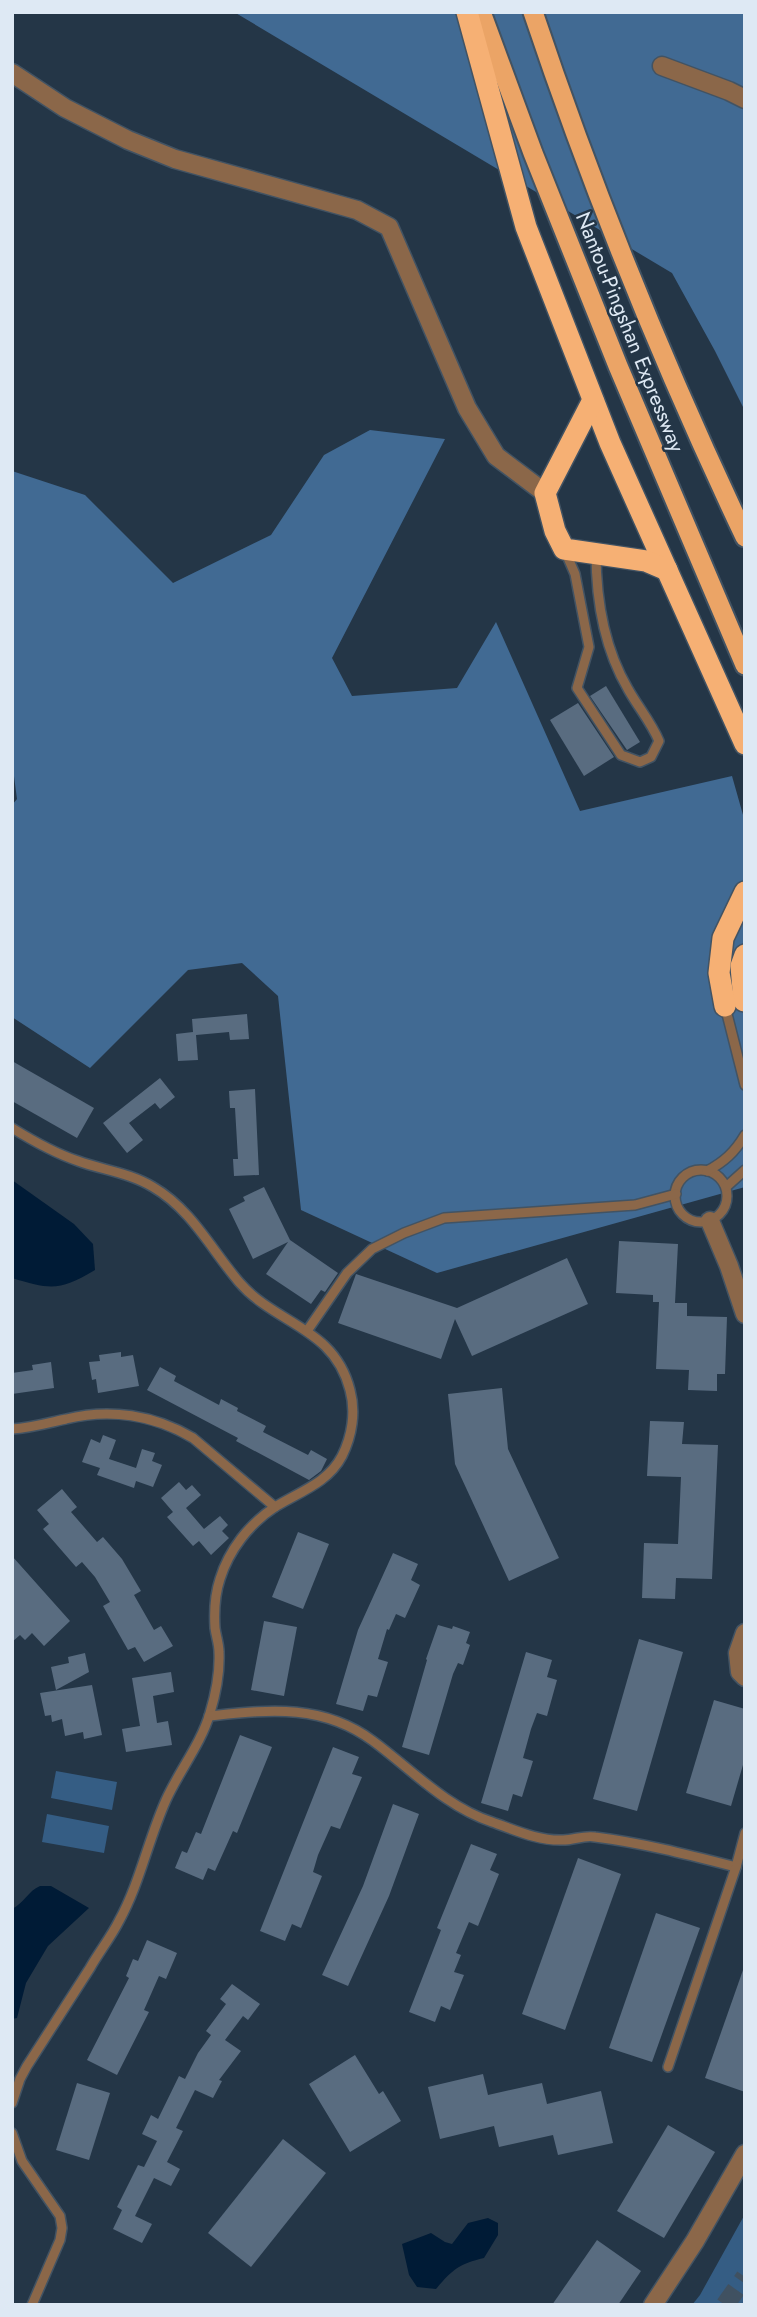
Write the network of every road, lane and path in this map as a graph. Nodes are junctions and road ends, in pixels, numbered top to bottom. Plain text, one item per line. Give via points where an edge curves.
1 (467, 12) edge
2 (481, 12) edge
3 (533, 12) edge
4 (662, 66) dead end
5 (12, 73) edge
6 (745, 99) edge
7 (593, 400) junction
8 (545, 493) junction
9 (745, 537) edge
10 (564, 549) junction
11 (596, 552) junction
12 (667, 570) junction
13 (745, 666) edge
14 (745, 744) edge
15 (745, 892) edge
16 (745, 955) edge
17 (738, 1003) edge
18 (745, 1085) edge
19 (12, 1128) edge
20 (745, 1135) edge
21 (745, 1170) edge
22 (707, 1171) junction
23 (726, 1187) junction
24 (676, 1194) junction
25 (709, 1221) junction
26 (745, 1314) edge
27 (307, 1331) junction
28 (12, 1429) edge
29 (275, 1507) junction
30 (745, 1633) edge
31 (745, 1677) edge
32 (209, 1716) junction
33 (745, 1833) edge
34 (736, 1867) junction
35 (668, 2067) dead end
36 (12, 2103) edge
37 (12, 2133) edge
38 (745, 2154) edge
39 (33, 2305) edge
40 (653, 2305) edge

1 - 7 highway via 526,227
2 - 13 highway, Nantou-Pingshan Expressway via 618,366
3 - 9 highway, Nantou-Pingshan Expressway via 613,232 688,416
4 - 6 street
5 - 8 street via 65,108 128,140 175,159 357,210 389,227 474,420 496,456
7 - 8 highway
7 - 12 highway
8 - 10 highway
10 - 11 highway
10 - 11 lane via 575,574 589,647 578,688 621,755 640,762 651,757 659,741 610,649 600,612
11 - 12 highway via 646,561
12 - 14 highway
15 - 17 highway via 723,938 719,973
16 - 17 highway
17 - 18 lane
19 - 27 lane via 55,1152 153,1187 192,1220 241,1284
20 - 22 lane via 737,1149
21 - 23 lane
22 - 23 lane
22 - 24 lane via 682,1178
23 - 25 lane via 723,1211
24 - 25 lane via 686,1217
24 - 27 lane via 635,1205 444,1218 372,1249 347,1273
25 - 26 street
27 - 29 lane via 330,1349 346,1374 354,1402 351,1431 341,1458 321,1481
28 - 29 lane via 100,1414 148,1418 193,1438
29 - 32 lane via 241,1538 219,1580 215,1603 218,1683
30 - 31 street via 738,1653
32 - 34 lane via 278,1709 311,1713 372,1740 426,1784 486,1821 540,1839 590,1836
32 - 36 lane via 156,1822 119,1921 27,2066
33 - 34 lane
34 - 35 lane
37 - 39 lane via 22,2161 60,2216 62,2228
38 - 40 street

